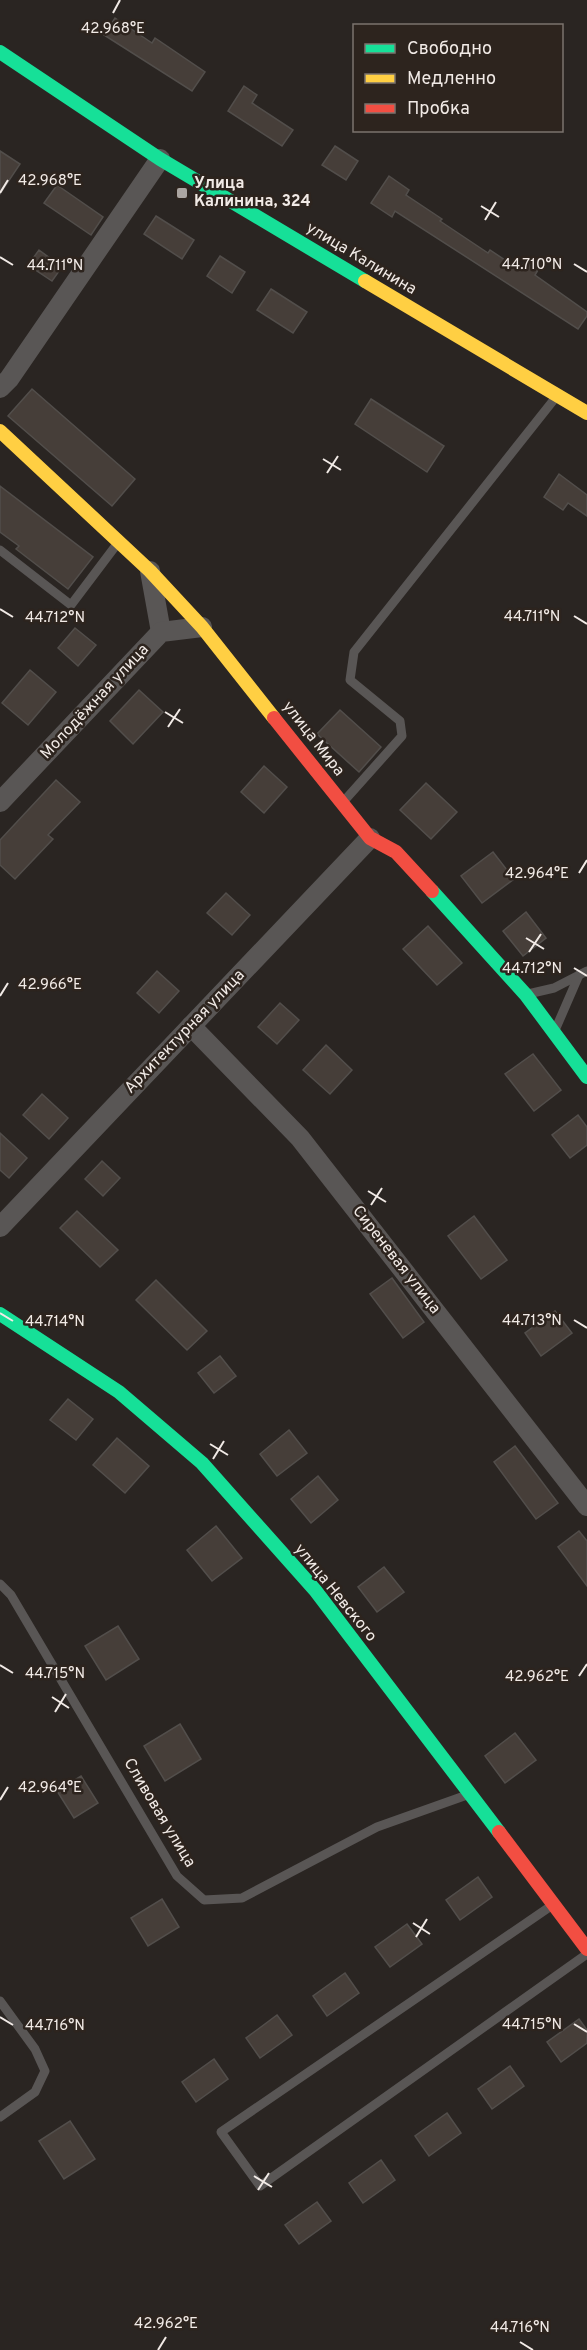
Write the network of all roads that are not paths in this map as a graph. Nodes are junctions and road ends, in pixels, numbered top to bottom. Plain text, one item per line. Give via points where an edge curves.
1 (0, 52) edge
2 (160, 159) junction
3 (0, 388) edge
4 (557, 395) junction
5 (587, 413) edge
6 (0, 431) edge
7 (118, 542) junction
8 (0, 550) edge
9 (150, 571) junction
10 (202, 627) junction
11 (161, 632) junction
12 (0, 802) edge
13 (342, 803) junction
14 (370, 838) junction
15 (583, 973) edge
16 (526, 995) junction
17 (191, 1026) junction
18 (554, 1033) junction
19 (587, 1077) edge
20 (0, 1227) edge
21 (0, 1314) edge
22 (586, 1501) edge
23 (0, 1584) edge
24 (470, 1794) junction
25 (553, 1904) junction
26 (587, 1952) edge
27 (0, 2001) edge
28 (0, 2117) edge

1 - 2 street, улица Калинина
2 - 3 street
2 - 4 street, улица Калинина
4 - 5 street, улица Калинина
4 - 13 lane via 354,652 350,680 400,721 402,736
6 - 7 street, улица Мира
7 - 8 lane via 71,605
7 - 9 street, улица Мира
9 - 10 street, улица Мира
9 - 11 street
10 - 11 street, Молодёжная улица
10 - 13 street, улица Мира
11 - 12 street, Молодёжная улица
13 - 14 street, улица Мира
14 - 16 street, улица Мира via 396,852
14 - 17 street, Архитектурная улица
15 - 16 lane via 554,988
15 - 18 lane
16 - 18 street, улица Мира
17 - 20 street, Архитектурная улица
17 - 22 street, Сиреневая улица via 300,1138
18 - 19 street, улица Мира
21 - 24 street, улица Невского via 119,1392 202,1463 315,1590
23 - 24 lane, Сливовая улица via 11,1595 177,1876 204,1900 242,1898 377,1827
24 - 25 street, улица Невского
25 - 26 street, улица Невского
25 - 26 lane via 221,2132 260,2186
27 - 28 lane via 35,2049 45,2071 35,2092

